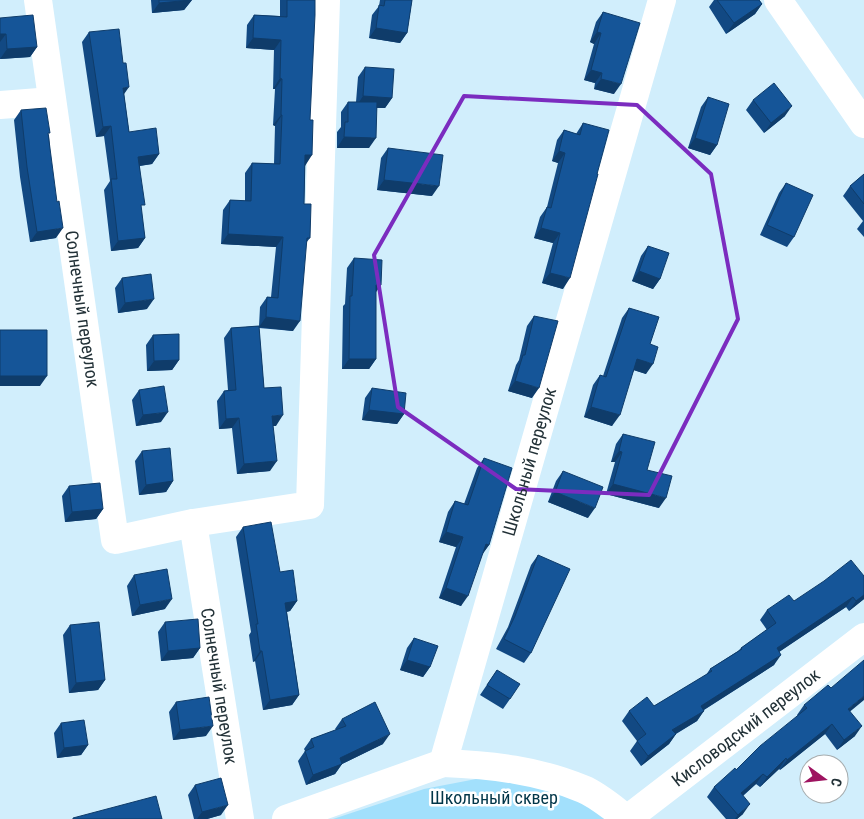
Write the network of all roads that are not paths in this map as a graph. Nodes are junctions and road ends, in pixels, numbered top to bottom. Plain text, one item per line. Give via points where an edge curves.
1 (38, 0) edge
2 (326, 0) edge
3 (662, 0) edge
4 (778, 0) edge
5 (52, 101) junction
6 (0, 105) edge
7 (864, 124) edge
8 (193, 523) junction
9 (864, 637) edge
10 (443, 763) junction
11 (240, 819) edge
12 (286, 819) edge
13 (627, 819) edge

1 - 5 street, Солнечный переулок
2 - 8 street, Солнечный переулок via 310,505
3 - 10 street, Школьный переулок
4 - 7 street
5 - 6 street
5 - 8 street, Солнечный переулок via 116,540
8 - 11 street, Солнечный переулок
9 - 13 street, Кисловодский переулок
10 - 12 street
10 - 13 street via 481,764 539,774 585,789

